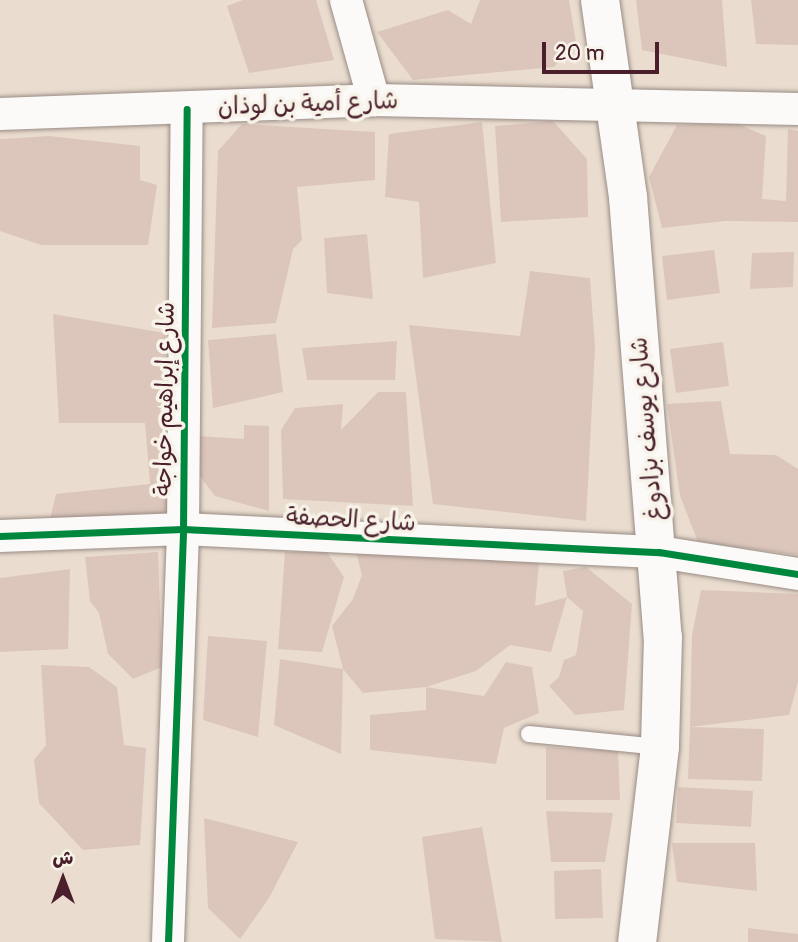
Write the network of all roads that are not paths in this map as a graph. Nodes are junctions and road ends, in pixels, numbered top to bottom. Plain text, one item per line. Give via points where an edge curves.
1 (346, 0) edge
2 (600, 0) edge
3 (374, 100) junction
4 (616, 102) junction
5 (187, 109) junction
6 (798, 109) edge
7 (0, 114) edge
8 (183, 529) junction
9 (0, 536) edge
10 (659, 552) junction
11 (798, 574) edge
12 (529, 734) dead end
13 (660, 747) junction
14 (168, 942) edge
15 (637, 942) edge

1 - 3 street
2 - 4 main road, شارع يوسف بزادوغ
3 - 4 street, شارع أمية بن لوذان
3 - 5 street, شارع أمية بن لوذان
4 - 6 street, شارع أمية بن لوذان
4 - 10 main road, شارع يوسف بزادوغ
5 - 7 street, شارع أمية بن لوذان
5 - 8 street, شارع إبراهيم خواجة
8 - 9 street, شارع الحصفة
8 - 10 street, شارع الحصفة
8 - 14 street, شارع إبراهيم خواجة
10 - 11 street, شارع الحصفة
10 - 13 main road, شارع يوسف بزادوغ via 663,638
12 - 13 lane
13 - 15 main road, شارع يوسف بزادوغ

